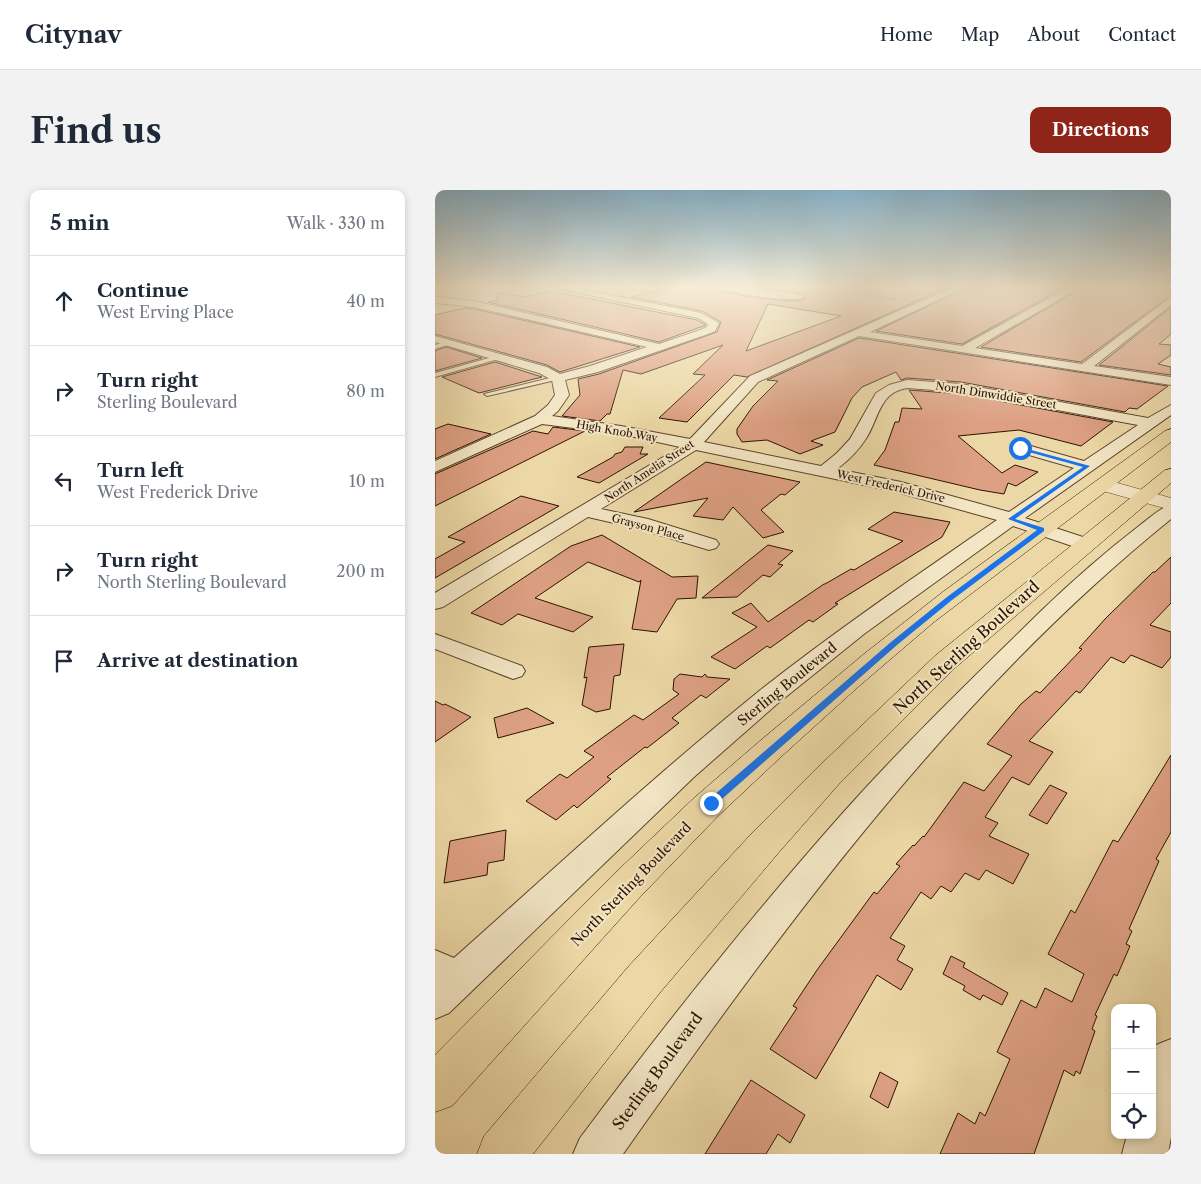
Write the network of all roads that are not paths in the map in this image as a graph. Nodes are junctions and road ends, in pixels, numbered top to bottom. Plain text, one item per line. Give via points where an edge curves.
1 (590, 331) edge
2 (705, 331) edge
3 (862, 331) edge
4 (999, 331) edge
5 (1131, 331) edge
6 (857, 333) junction
7 (435, 339) edge
8 (449, 343) junction
9 (435, 347) edge
10 (659, 347) junction
11 (965, 350) junction
12 (500, 357) junction
13 (1085, 367) junction
14 (435, 375) edge
15 (558, 378) junction
16 (1171, 381) edge
17 (487, 394) dead end
18 (1171, 409) edge
19 (540, 419) junction
20 (1160, 428) edge
21 (693, 445) junction
22 (1020, 448) dead end
23 (435, 467) edge
24 (824, 471) junction
25 (1171, 474) edge
26 (1095, 476) junction
27 (1162, 503) edge
28 (586, 512) junction
29 (1011, 519) junction
30 (1042, 529) junction
31 (709, 544) dead end
32 (1085, 544) junction
33 (435, 602) edge
34 (435, 641) edge
35 (513, 671) dead end
36 (442, 982) edge
37 (1171, 1060) edge
38 (435, 1089) edge
39 (1156, 1112) edge
40 (1148, 1139) edge
41 (503, 1154) edge
42 (596, 1154) edge
43 (1145, 1154) edge

1 - 10 street
2 - 10 street
3 - 6 street, North Amelia Street
4 - 11 street
5 - 13 street
6 - 11 street
6 - 21 street, North Amelia Street via 754,379
7 - 8 street
8 - 9 lane
8 - 12 street
10 - 15 street
11 - 13 street
12 - 14 lane
12 - 15 street
13 - 16 street
15 - 17 lane
15 - 19 street via 562,394
18 - 20 street, Sterling Boulevard
19 - 21 street, High Knob Way via 621,430
19 - 23 street
20 - 24 street, North Dinwiddie Street via 1094,410 938,384 909,384 887,390 877,398 858,439
20 - 26 street, Sterling Boulevard
21 - 24 street, West Frederick Drive
21 - 28 street, North Amelia Street
22 - 26 street
24 - 29 street, West Frederick Drive via 921,492
25 - 27 main road, North Sterling Boulevard
26 - 27 street
26 - 29 street, Sterling Boulevard
26 - 30 main road, North Sterling Boulevard
27 - 32 main road, North Sterling Boulevard
27 - 42 street, Sterling Boulevard via 980,683 842,835 678,1041
28 - 31 street, Grayson Place via 641,523
28 - 33 street, North Amelia Street
29 - 30 street, West Frederick Drive
29 - 36 street, Sterling Boulevard via 857,629 768,698
30 - 32 street, West Frederick Drive
30 - 38 main road, North Sterling Boulevard via 894,643 711,803
32 - 41 main road, North Sterling Boulevard via 946,661 828,776 643,981
34 - 35 street
37 - 39 street
40 - 43 street

